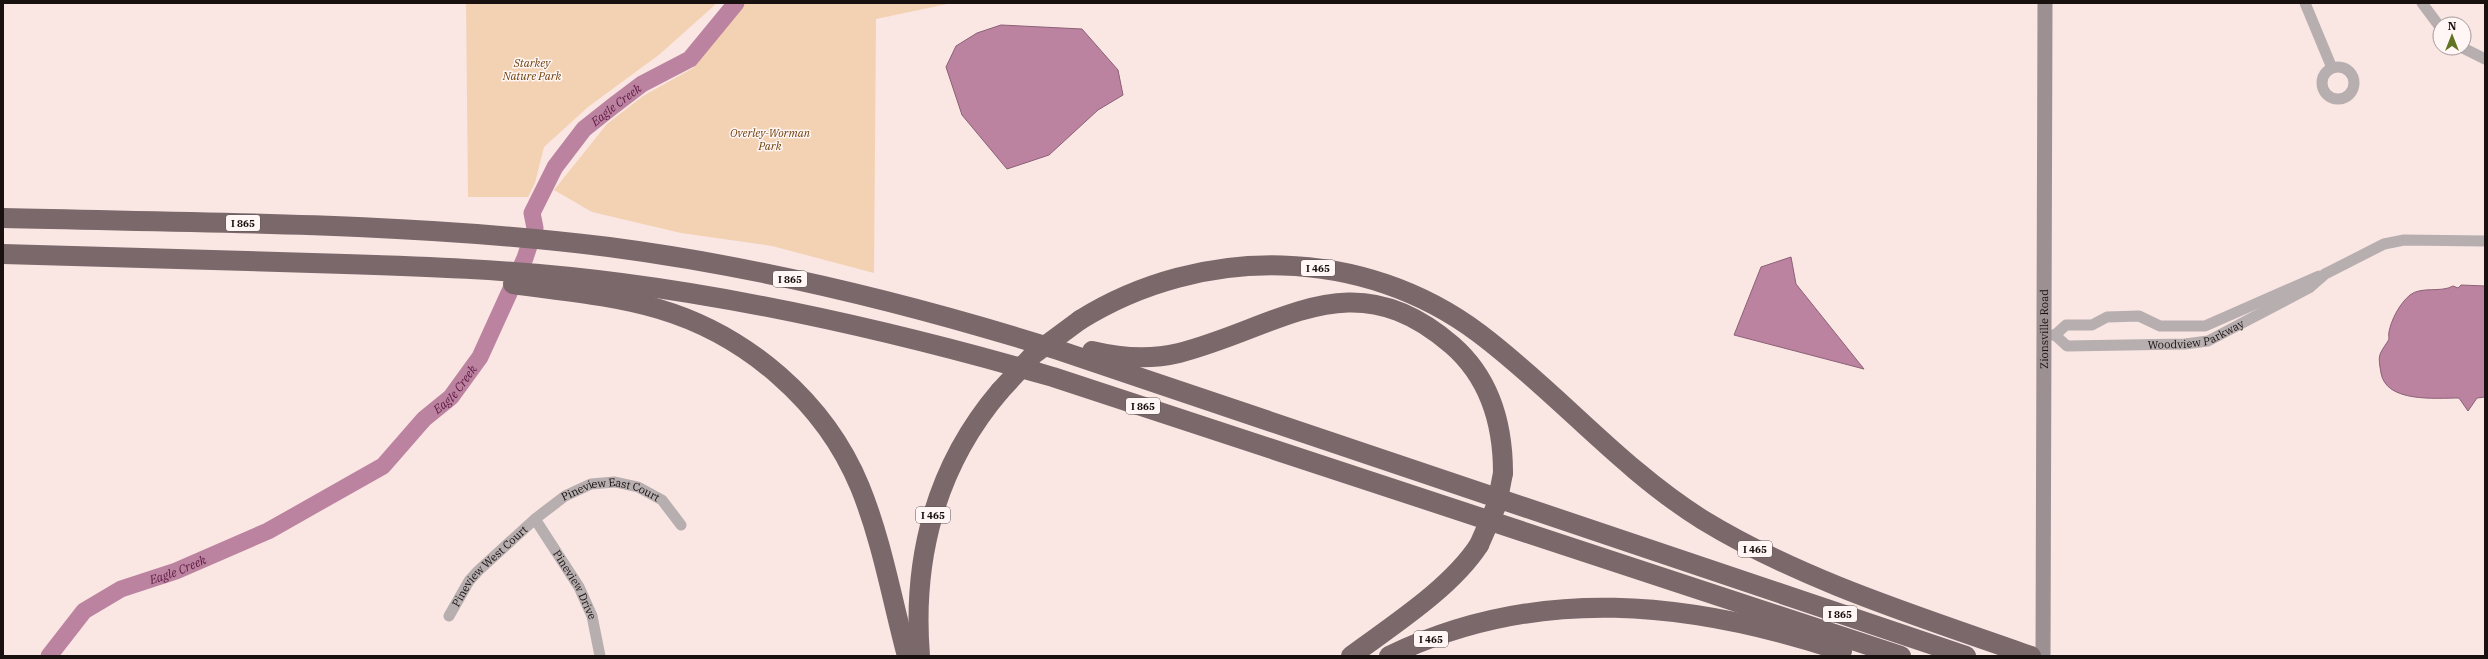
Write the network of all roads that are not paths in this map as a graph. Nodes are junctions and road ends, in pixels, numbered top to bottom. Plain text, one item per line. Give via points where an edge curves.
1 (2045, 3) edge
2 (2305, 3) edge
3 (2422, 3) edge
4 (2432, 16) edge
5 (2472, 52) edge
6 (2485, 59) edge
7 (2332, 68) dead end
8 (3, 218) edge
9 (2485, 241) edge
10 (3, 254) edge
11 (2325, 274) junction
12 (564, 284) junction
13 (994, 330) junction
14 (2050, 335) junction
15 (535, 519) junction
16 (681, 525) dead end
17 (449, 616) dead end
18 (2023, 653) edge
19 (600, 656) edge
20 (907, 656) edge
21 (920, 656) edge
22 (1351, 656) edge
23 (1389, 656) edge
24 (1859, 656) edge
25 (1901, 656) edge
26 (1966, 656) edge
27 (2043, 656) edge

1 - 14 main road, Zionsville Road
2 - 7 street
3 - 4 street
5 - 6 street
8 - 13 highway, I 865 via 336,226 453,232 582,244 669,256 772,275 903,305
9 - 11 street, Woodview Parkway via 2395,241 2373,248
10 - 12 highway via 362,265
11 - 14 street, Woodview Parkway via 2205,326 2160,326 2139,316 2107,317 2092,325 2066,325
11 - 14 street, Woodview Parkway via 2309,288 2208,341 2186,344 2066,346
12 - 20 highway via 657,308 691,320 722,335 759,359 803,399 838,445 860,487 871,518
12 - 25 highway, I 865 via 649,287 771,307 954,349 1139,405
13 - 22 highway, bridge via 1108,355 1142,357 1179,352 1314,306 1343,303 1388,309 1416,320 1431,328 1458,350 1470,363 1485,387 1495,412 1502,441 1503,473 1497,504 1479,545 1466,563 1449,580
13 - 26 highway, I 865
14 - 27 main road, Zionsville Road
15 - 16 street, Pineview East Court via 565,496 591,484 615,482 638,488 662,500
15 - 17 street, Pineview West Court via 469,581
15 - 19 street, Pineview Drive via 579,587 592,616
18 - 21 highway, I 465, bridge via 1812,575 1768,556 1700,518 1658,487 1478,333 1438,307 1396,287 1355,275 1306,266 1265,265 1221,268 1184,275 1146,287 1104,306 1080,320 1034,354 1000,391 987,406 960,448 931,520 918,592
23 - 24 highway, I 465 via 1440,635 1508,617 1543,611 1596,607 1670,610 1720,618 1809,640

